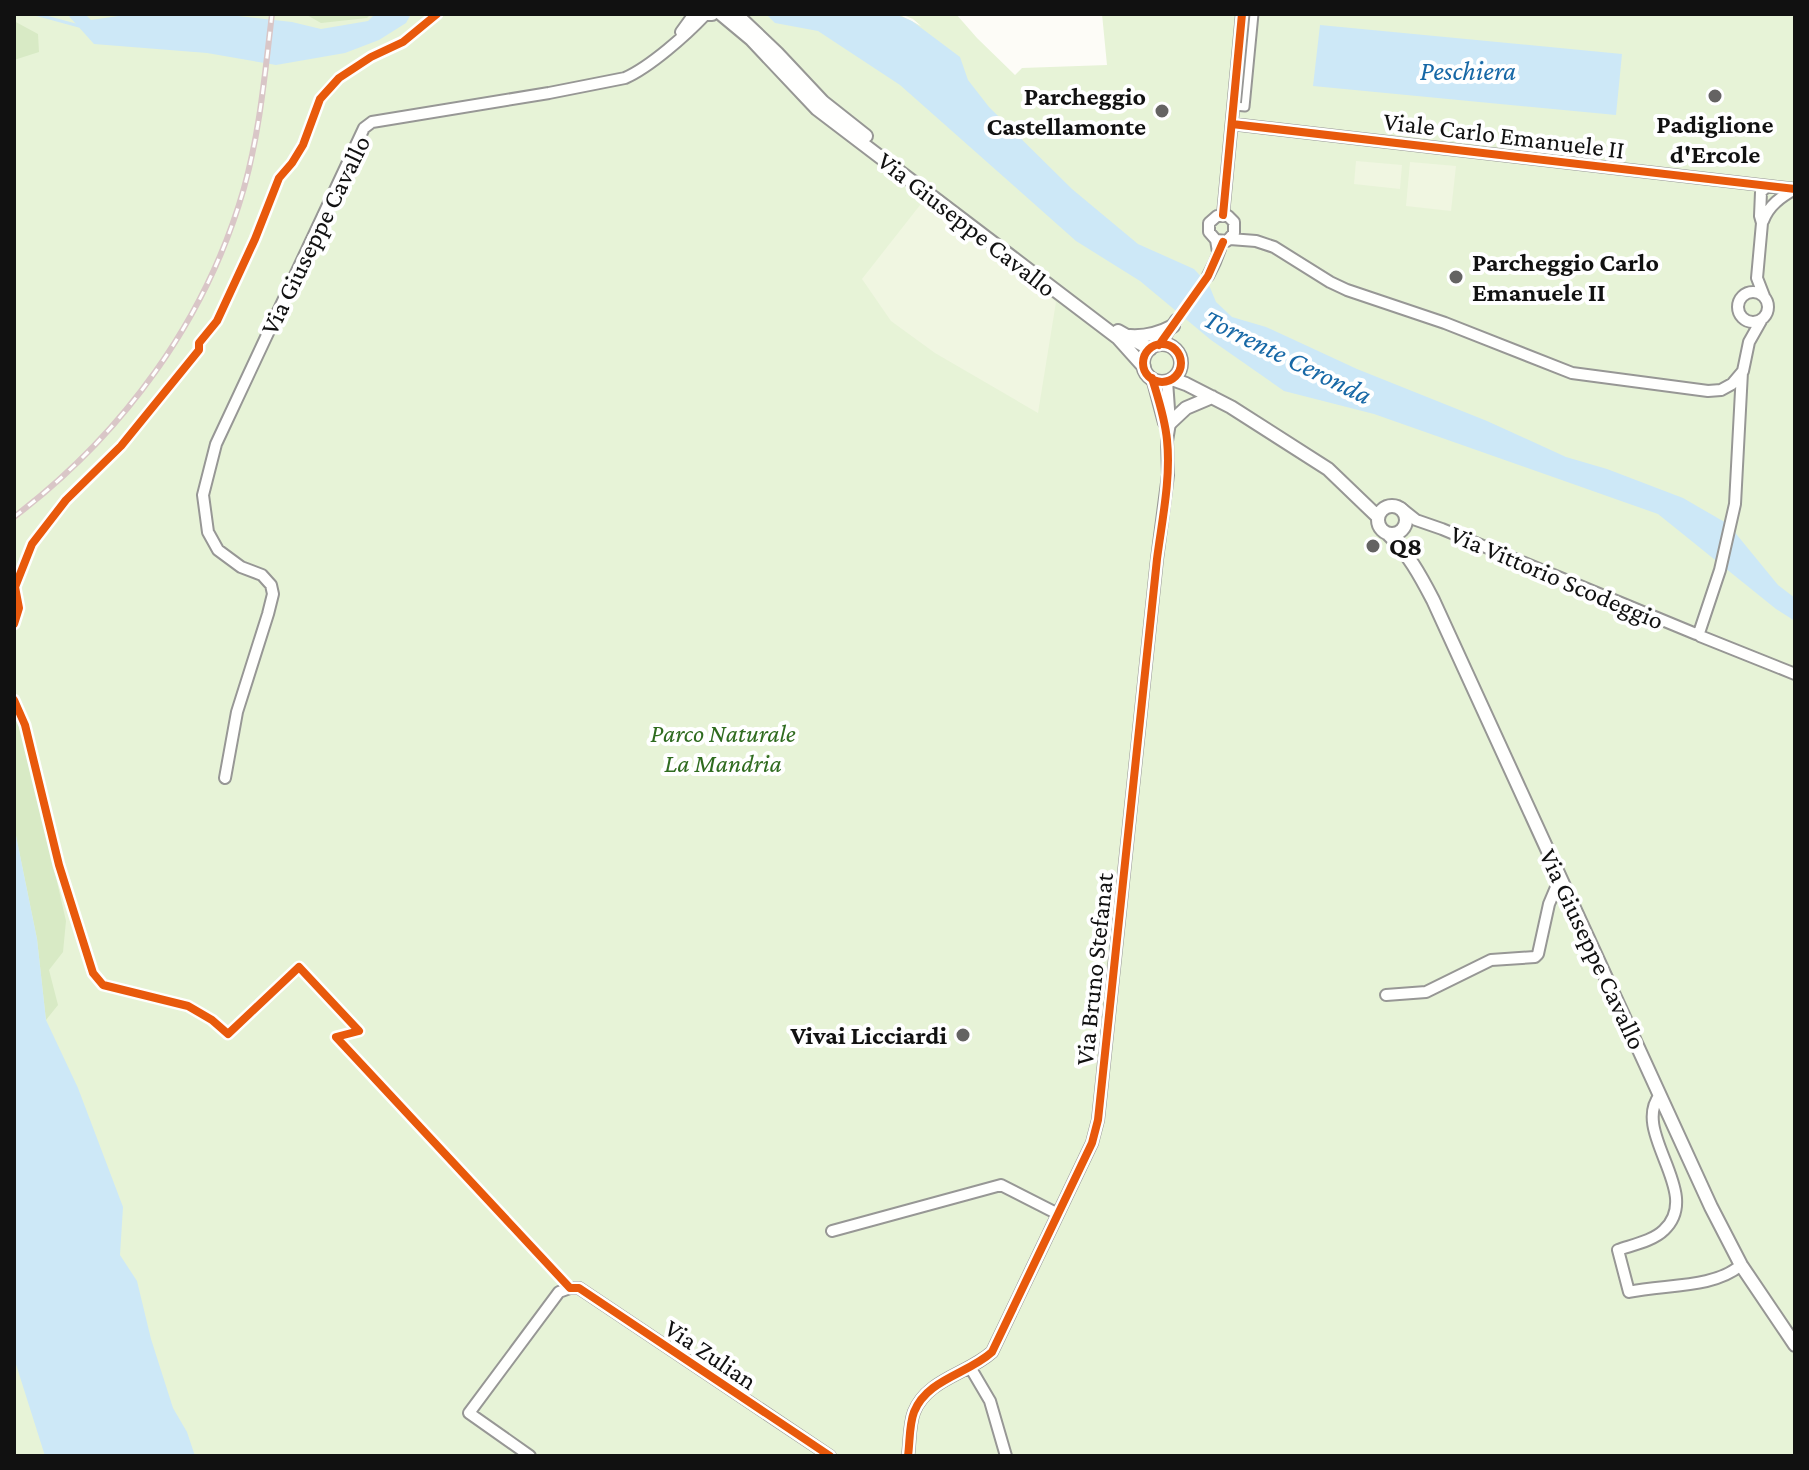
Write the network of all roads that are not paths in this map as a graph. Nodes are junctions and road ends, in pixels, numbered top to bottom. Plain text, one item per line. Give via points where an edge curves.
1 (694, 14) edge
2 (704, 14) edge
3 (712, 14) edge
4 (721, 14) edge
5 (736, 14) edge
6 (1242, 14) edge
7 (1254, 14) edge
8 (672, 45) junction
9 (1234, 106) junction
10 (1232, 124) junction
11 (1737, 183) junction
12 (1769, 186) junction
13 (1795, 189) edge
14 (1765, 208) junction
15 (1223, 215) junction
16 (1235, 226) junction
17 (1223, 240) junction
18 (1256, 241) junction
19 (1208, 276) dead end
20 (1757, 278) junction
21 (1746, 293) junction
22 (1764, 296) junction
23 (1743, 318) junction
24 (1762, 319) junction
25 (1174, 323) joint
26 (1121, 334) junction
27 (1749, 342) junction
28 (1160, 346) junction
29 (1180, 366) junction
30 (1743, 371) junction
31 (1148, 373) junction
32 (1169, 380) junction
33 (1212, 397) junction
34 (1231, 407) junction
35 (1170, 423) junction
36 (1167, 441) junction
37 (1382, 512) junction
38 (1402, 527) junction
39 (1699, 635) junction
40 (1795, 674) edge
41 (225, 778) dead end
42 (1560, 878) junction
43 (1386, 995) dead end
44 (1660, 1095) junction
45 (1058, 1214) junction
46 (832, 1231) dead end
47 (1741, 1265) junction
48 (1795, 1345) edge
49 (970, 1367) junction
50 (530, 1456) edge
51 (830, 1456) edge
52 (910, 1456) edge
53 (1006, 1456) edge

1 - 8 street, Via Giuseppe Cavallo
2 - 3 street
2 - 8 street, Via Giuseppe Cavallo
4 - 31 street, Via Giuseppe Cavallo via 817,109 1118,338
5 - 26 street, Via Giuseppe Cavallo via 823,102
6 - 9 street
7 - 9 street via 1245,107
8 - 41 street, Via Giuseppe Cavallo via 625,78 372,122 364,128 216,444 203,495 208,532 218,550 262,575 273,594 237,712
9 - 10 street
10 - 11 street, Viale Carlo Emanuele II
10 - 15 street
11 - 12 street, Viale Carlo Emanuele II
11 - 14 street
12 - 13 street, Viale Carlo Emanuele II
12 - 14 street
13 - 14 street
14 - 20 street
15 - 16 street
15 - 17 street via 1209,223 1209,232
16 - 17 street
16 - 18 street
17 - 18 street
17 - 19 street
18 - 30 street via 1347,290 1572,373 1708,391 1732,384
20 - 21 street
20 - 22 street
21 - 22 street
21 - 23 street via 1738,305
22 - 24 street via 1768,310
23 - 24 street
23 - 27 street
24 - 27 street
25 - 26 street via 1140,337
25 - 28 street
26 - 28 street, Via Giuseppe Cavallo
27 - 30 street
28 - 29 street via 1179,354
28 - 31 street via 1144,357
29 - 32 street
29 - 34 street
30 - 39 street via 1735,504
31 - 32 street via 1156,381
31 - 36 street, Via Bruno Stefanat
32 - 33 street
32 - 35 street, Via Bruno Stefanat
33 - 34 street
33 - 35 street via 1186,408
34 - 37 street via 1328,469
35 - 36 street, Via Bruno Stefanat
36 - 45 street, Via Bruno Stefanat via 1168,475 1098,1120
37 - 38 street via 1379,525
37 - 38 street via 1393,505 1401,508 1407,518
38 - 39 street, Via Vittorio Scodeggio via 1442,529
38 - 42 street, Via Giuseppe Cavallo via 1402,547 1433,600
39 - 40 street, Via Vittorio Scodeggio
42 - 43 street via 1535,957 1491,960 1426,992
42 - 44 street, Via Giuseppe Cavallo
44 - 47 street, Via Giuseppe Cavallo
44 - 47 street via 1652,1124 1671,1175 1676,1208 1662,1232 1618,1250 1629,1292 1711,1281
45 - 46 street via 1001,1185
45 - 49 street, Via Bruno Stefanat via 992,1352
47 - 48 street, Via Giuseppe Cavallo
49 - 52 street, Via Bruno Stefanat via 921,1399 913,1415
49 - 53 street via 990,1401
50 - 51 street, Via Zulian via 469,1413 559,1292 570,1288 579,1288

